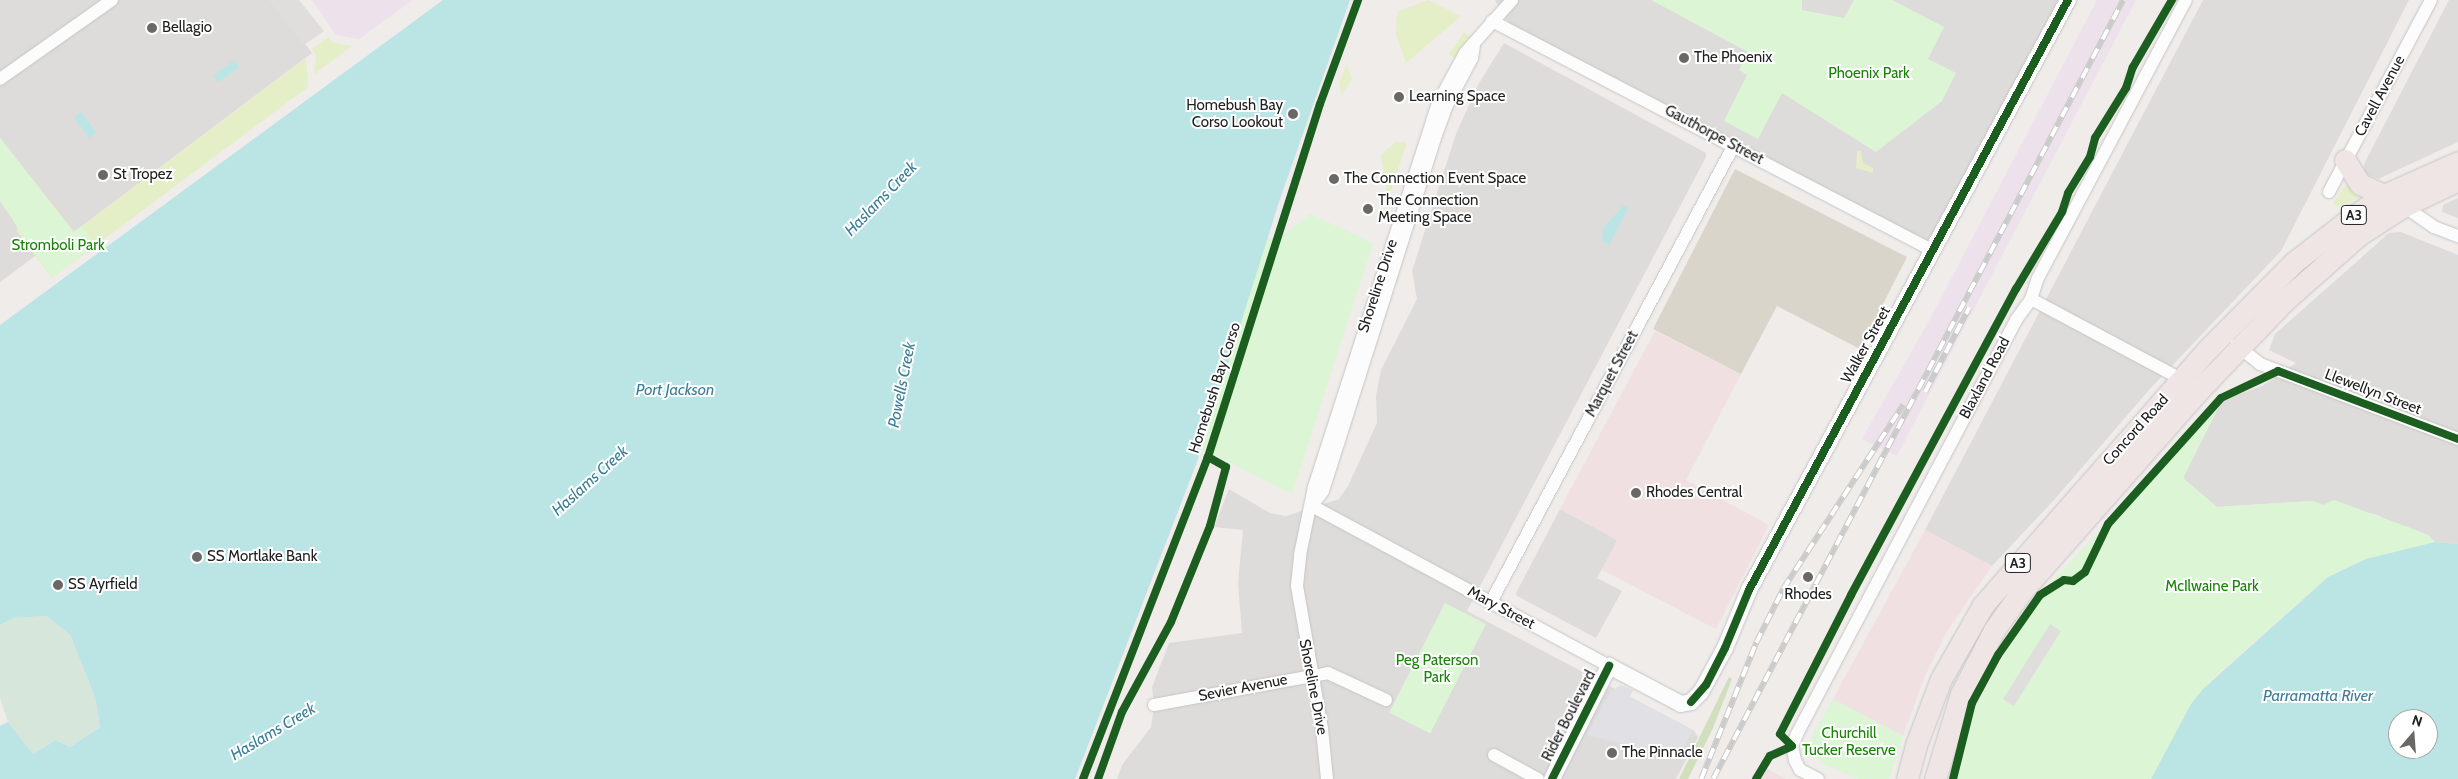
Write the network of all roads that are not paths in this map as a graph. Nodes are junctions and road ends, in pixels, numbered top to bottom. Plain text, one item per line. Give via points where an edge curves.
1 (112, 0) edge
2 (1512, 0) edge
3 (2068, 0) edge
4 (2186, 0) edge
5 (2431, 0) edge
6 (1492, 21) junction
7 (0, 79) edge
8 (1734, 145) junction
9 (2345, 160) junction
10 (2458, 162) edge
11 (2458, 180) edge
12 (2329, 192) dead end
13 (2384, 195) junction
14 (2404, 206) junction
15 (2458, 236) edge
16 (1934, 251) junction
17 (2030, 299) junction
18 (2230, 340) junction
19 (2181, 379) junction
20 (2458, 439) edge
21 (1312, 506) junction
22 (1490, 602) junction
23 (1609, 666) junction
24 (1312, 674) junction
25 (1386, 700) dead end
26 (1691, 702) joint
27 (1154, 705) dead end
28 (1494, 755) dead end
29 (1327, 779) edge
30 (1538, 779) edge
31 (1552, 779) edge
32 (1818, 779) edge
33 (1908, 779) edge
34 (1935, 779) edge

1 - 7 street
2 - 6 street, Shoreline Drive
3 - 16 street, Walker Street
4 - 17 street, Blaxland Road via 2038,278
5 - 9 street, Cavell Avenue
6 - 8 street, Gauthorpe Street
6 - 21 street, Shoreline Drive via 1474,46 1472,58 1440,123 1323,491
8 - 16 street, Gauthorpe Street
8 - 22 street, Marquet Street
9 - 12 street, Cavell Avenue
9 - 13 highway via 2360,184
10 - 13 highway, Concord Road / A3
11 - 14 highway, Concord Road / A3
13 - 18 highway, Concord Road / A3 via 2293,263
14 - 15 street via 2434,227
14 - 18 highway, Concord Road / A3 via 2326,262
16 - 26 street, Walker Street via 1749,590 1706,685
17 - 19 street
17 - 32 street, Blaxland Road via 1792,746 1794,760 1800,770
18 - 19 highway, Concord Road / A3
18 - 20 street, Llewellyn Street via 2260,364
18 - 34 highway, Concord Road / A3 via 2021,592 1994,630 1961,694
19 - 33 highway, Concord Road / A3 via 1983,605 1941,679 1916,745
21 - 22 street, Mary Street
21 - 24 street, Shoreline Drive via 1300,555 1297,586
22 - 23 street, Mary Street
23 - 26 street, Mary Street via 1679,703
23 - 31 street, Rider Boulevard
24 - 25 street, Sevier Avenue via 1332,673
24 - 27 street, Sevier Avenue
24 - 29 street, Shoreline Drive
28 - 30 street

